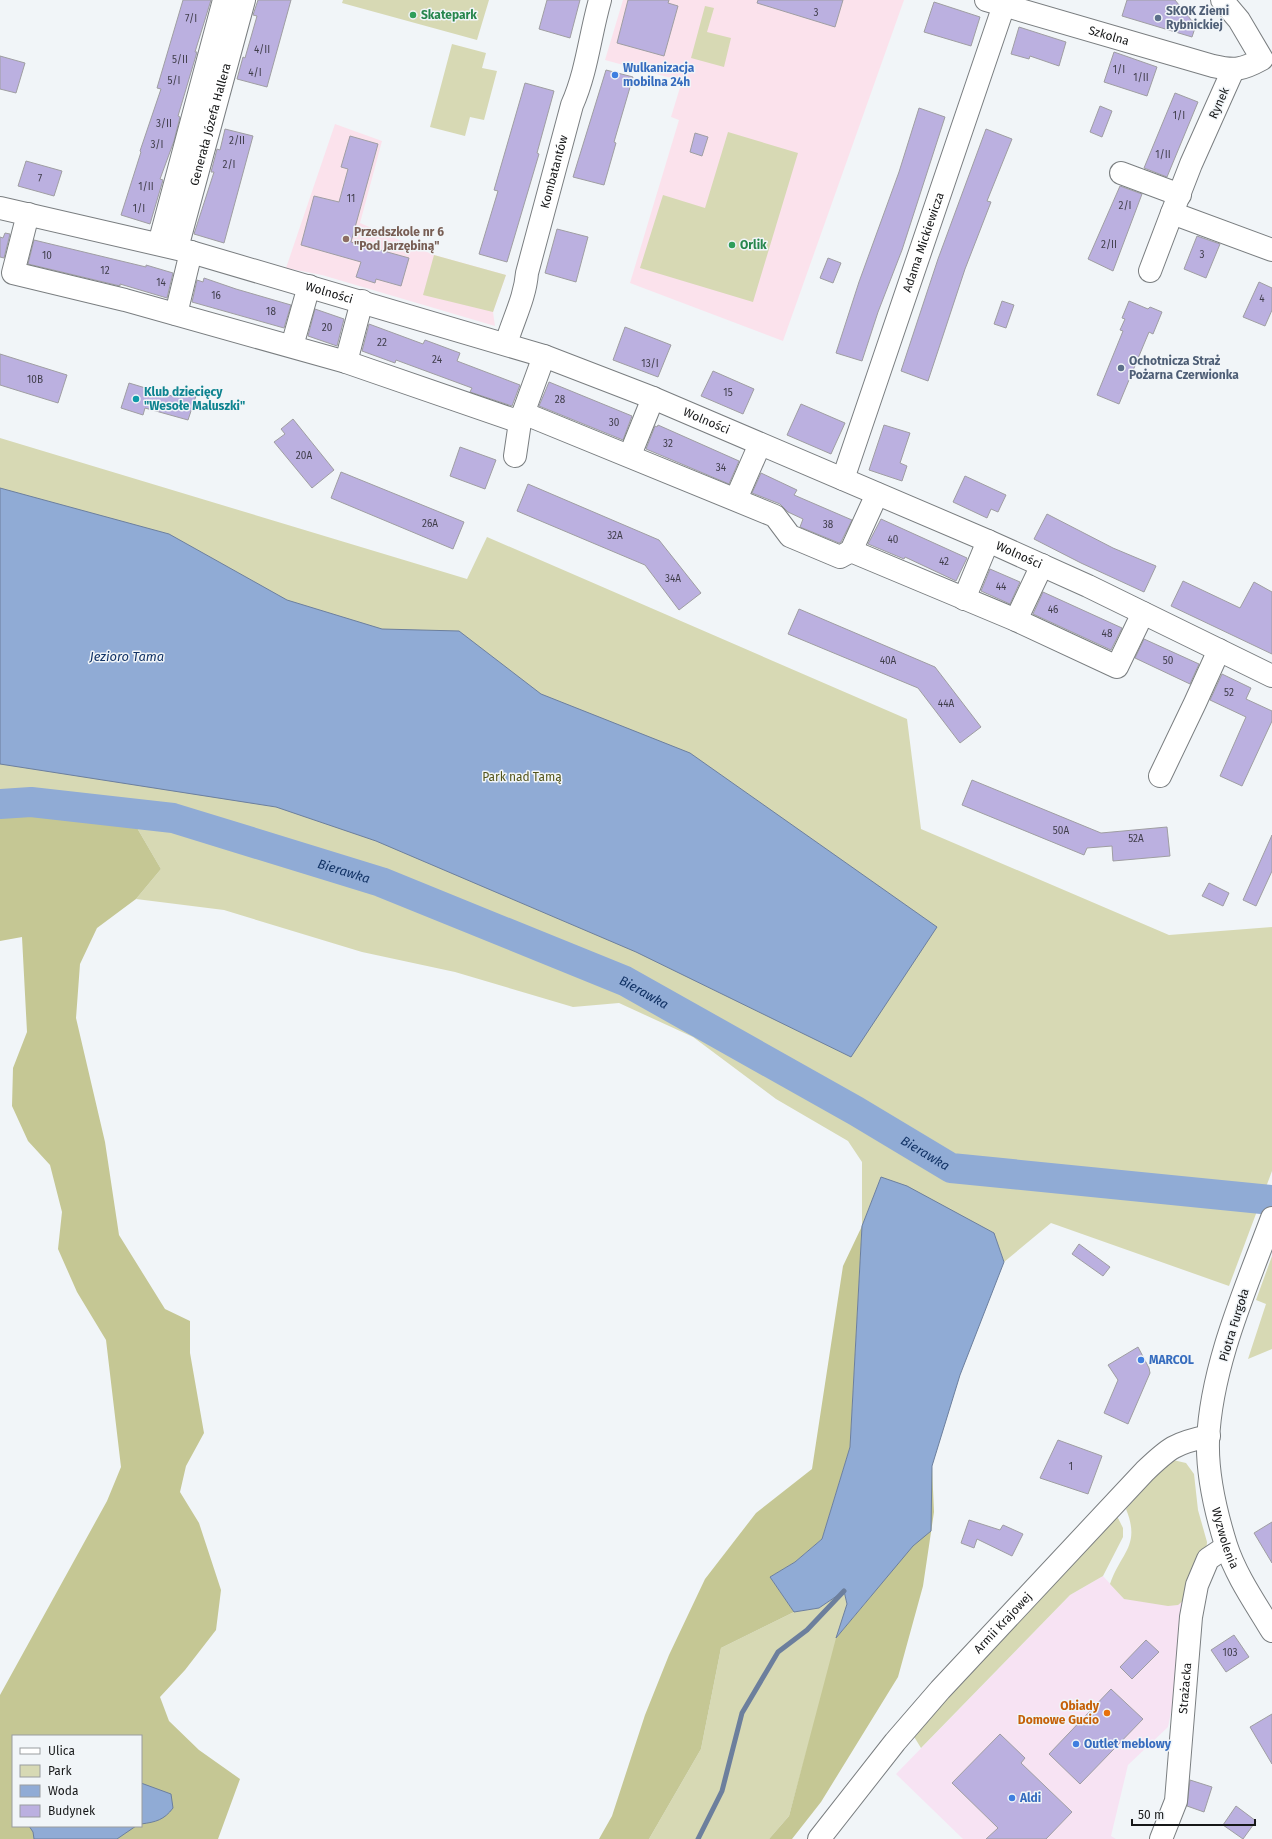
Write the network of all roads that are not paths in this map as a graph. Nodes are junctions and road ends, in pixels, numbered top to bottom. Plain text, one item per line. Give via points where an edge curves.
1 (224, 0) edge
2 (244, 0) edge
3 (600, 0) edge
4 (1222, 0) edge
5 (995, 3) edge
6 (1267, 61) edge
7 (1233, 70) junction
8 (1121, 173) dead end
9 (1176, 204) junction
10 (0, 208) edge
11 (28, 214) junction
12 (175, 248) junction
13 (1272, 250) edge
14 (1150, 271) dead end
15 (309, 286) junction
16 (362, 301) junction
17 (176, 314) junction
18 (506, 344) junction
19 (292, 346) junction
20 (544, 356) junction
21 (346, 362) junction
22 (653, 398) junction
23 (522, 417) junction
24 (760, 444) junction
25 (630, 455) junction
26 (515, 456) dead end
27 (843, 479) junction
28 (877, 494) junction
29 (736, 499) junction
30 (988, 541) junction
31 (851, 551) junction
32 (1042, 565) junction
33 (964, 599) junction
34 (1143, 613) junction
35 (1016, 620) junction
36 (1218, 650) junction
37 (1272, 676) edge
38 (1160, 776) dead end
39 (1270, 1223) edge
40 (1209, 1436) junction
41 (1226, 1546) junction
42 (1272, 1631) edge
43 (819, 1839) edge
44 (1162, 1839) edge

1 - 12 street, Generała Józefa Hallera
2 - 12 street, Generała Józefa Hallera
3 - 18 street, Kombatantów via 580,86 572,105 527,273 526,290
4 - 6 street
5 - 7 street, Szkolna
5 - 27 street, Adama Mickiewicza
6 - 7 street
7 - 9 street, Rynek via 1197,166
8 - 9 street
9 - 13 street
9 - 14 street, Rynek
10 - 11 street, Wolności
11 - 12 street, Wolności
11 - 17 street via 13,274
12 - 15 street, Wolności
12 - 17 street
15 - 16 street, Wolności
15 - 19 street
16 - 18 street, Wolności
16 - 21 street
17 - 19 street
18 - 20 street, Wolności
19 - 21 street
20 - 22 street, Wolności
20 - 23 street
21 - 23 street
22 - 24 street, Wolności
22 - 25 street
23 - 25 street
23 - 26 street
24 - 27 street, Wolności
24 - 29 street
25 - 29 street
27 - 28 street, Wolności
28 - 30 street, Wolności
28 - 31 street
29 - 31 street via 775,516 790,536 840,557
30 - 32 street, Wolności
30 - 33 street
31 - 33 street
32 - 34 street, Wolności
32 - 35 street
33 - 35 street
34 - 35 street via 1117,667
34 - 36 street, Wolności
36 - 37 street, Wolności
36 - 38 street
39 - 40 street, Piotra Furgoła via 1239,1306 1215,1390
40 - 41 street, Wyzwolenia via 1210,1474
40 - 43 street, Armii Krajowej via 1185,1440 1168,1449 1145,1471 940,1690 895,1742
41 - 42 street, Wyzwolenia
41 - 44 street, Strażacka via 1208,1559 1196,1584 1176,1801

